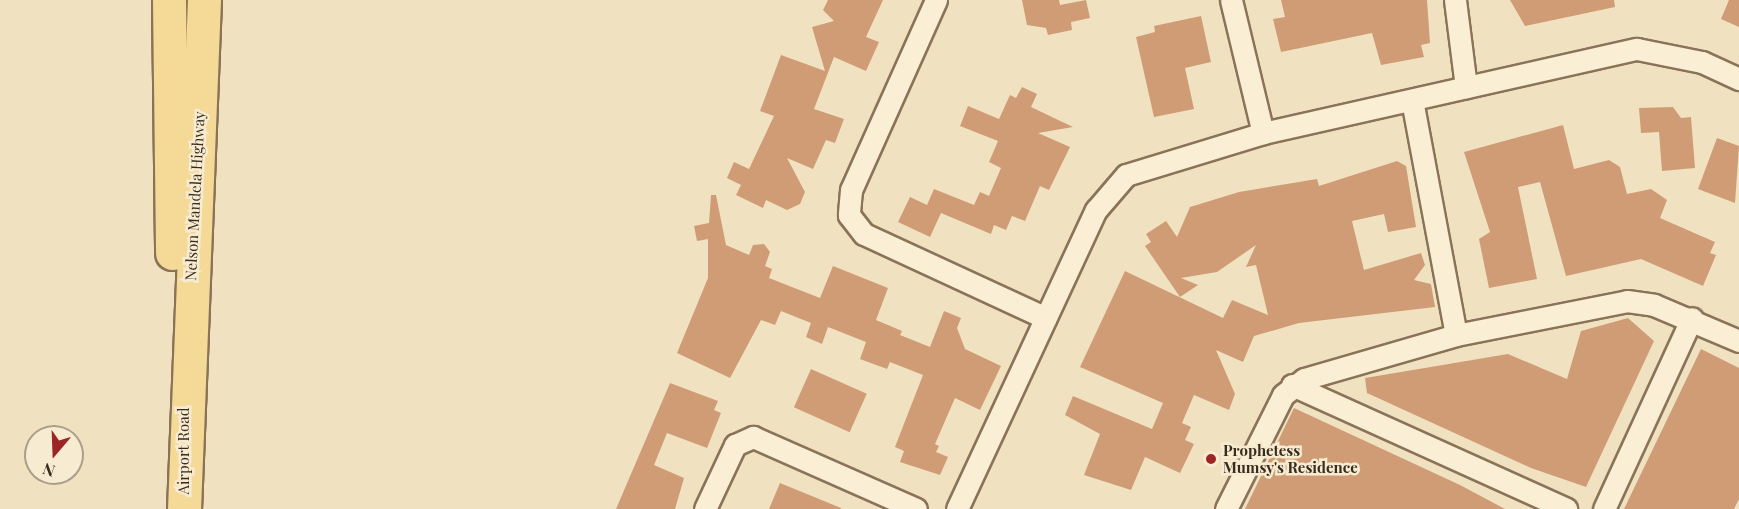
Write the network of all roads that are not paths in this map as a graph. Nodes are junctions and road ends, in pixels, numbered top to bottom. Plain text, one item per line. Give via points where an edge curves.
1 (169, 0) edge
2 (204, 0) edge
3 (936, 0) edge
4 (1232, 0) edge
5 (1455, 0) edge
6 (1739, 79) edge
7 (1466, 87) junction
8 (1412, 100) junction
9 (1263, 133) junction
10 (1046, 318) junction
11 (1692, 318) junction
12 (1456, 335) junction
13 (1739, 341) edge
14 (1292, 385) junction
15 (179, 392) junction
16 (172, 509) edge
17 (183, 509) edge
18 (705, 509) edge
19 (916, 509) edge
20 (957, 509) edge
21 (1226, 509) edge
22 (1566, 509) edge
23 (1604, 509) edge

1 - 15 main road, Nelson Mandela Highway
2 - 15 main road, Nelson Mandela Highway
3 - 10 street via 851,190 849,215 864,234
4 - 9 street
5 - 7 street
6 - 7 street via 1702,62 1637,49
7 - 8 street
8 - 9 street
8 - 12 street
9 - 10 street via 1126,175 1096,210
10 - 20 street
11 - 12 street via 1627,302
11 - 13 street
11 - 23 street
12 - 14 street
14 - 21 street
14 - 22 street
15 - 16 main road
15 - 17 main road, Airport Road
18 - 19 street via 735,445 753,437

